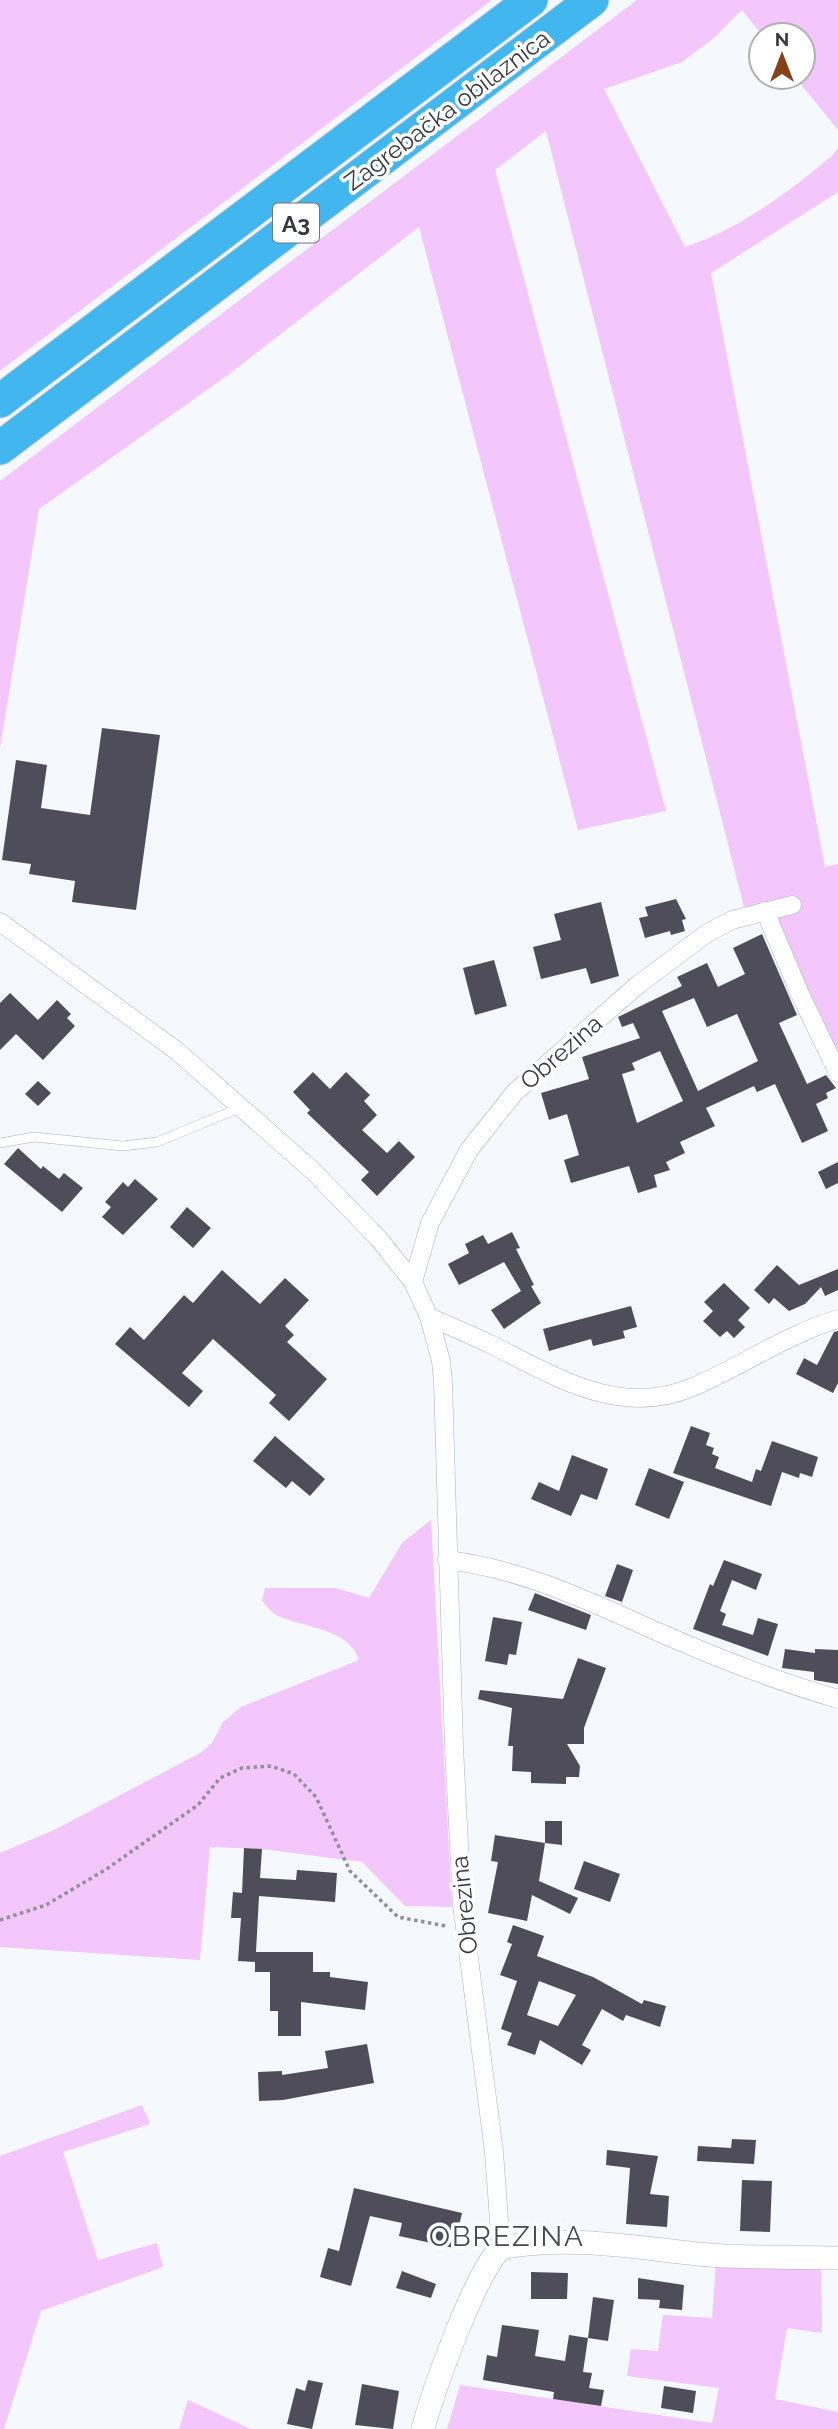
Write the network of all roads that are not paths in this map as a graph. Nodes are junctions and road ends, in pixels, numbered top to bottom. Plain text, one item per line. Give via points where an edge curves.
1 (531, 0) edge
2 (592, 0) edge
3 (0, 401) edge
4 (0, 448) edge
5 (792, 905) dead end
6 (765, 911) junction
7 (0, 922) edge
8 (838, 1073) edge
9 (243, 1106) junction
10 (0, 1143) edge
11 (413, 1282) junction
12 (429, 1317) junction
13 (838, 1319) edge
14 (447, 1560) junction
15 (838, 1699) edge
16 (501, 2248) junction
17 (838, 2258) edge
18 (422, 2429) edge

1 - 3 highway, Zagrebačka obilaznica / A3
2 - 4 highway, Zagrebačka obilaznica / A3
5 - 6 street, Obrezina
6 - 8 street
6 - 11 street, Obrezina via 732,920 697,940 515,1091 469,1150 430,1223
7 - 9 street, Obrezina via 177,1051
9 - 10 lane via 157,1142 123,1146 34,1138
9 - 11 street, Obrezina via 360,1220
11 - 12 street, Obrezina
12 - 13 street via 582,1390 631,1398 661,1398 691,1387
12 - 14 street, Obrezina via 443,1382
14 - 15 street via 511,1571 777,1681
14 - 16 street, Obrezina via 453,1747 466,1931 494,2152
16 - 17 street via 583,2244 724,2256
16 - 18 street via 485,2269

